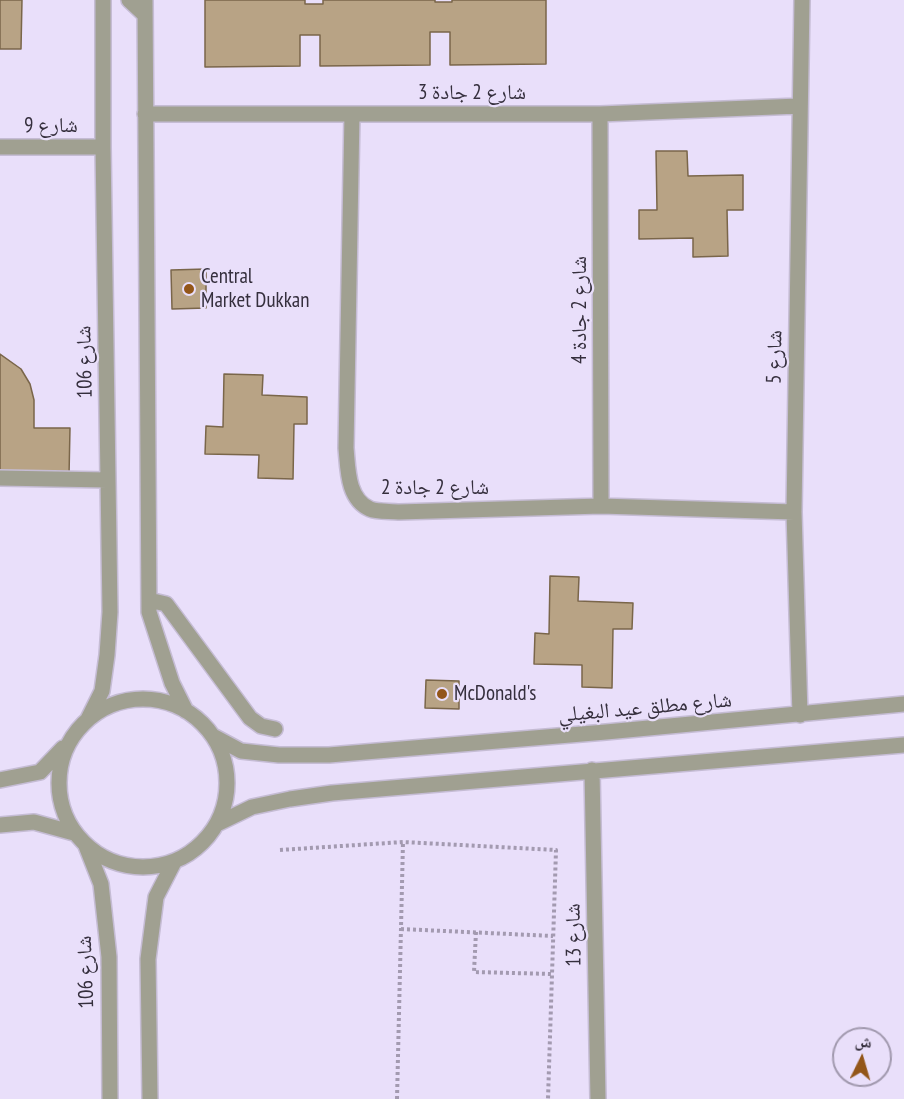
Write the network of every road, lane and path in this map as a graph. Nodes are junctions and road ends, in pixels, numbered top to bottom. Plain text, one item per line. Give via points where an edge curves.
1 (129, 0) edge
2 (802, 0) edge
3 (106, 3) edge
4 (145, 7) edge
5 (799, 106) junction
6 (145, 114) junction
7 (352, 114) junction
8 (600, 114) junction
9 (0, 147) edge
10 (103, 147) junction
11 (0, 478) edge
12 (107, 480) junction
13 (601, 506) junction
14 (794, 512) junction
15 (149, 600) junction
16 (904, 704) edge
17 (186, 711) junction
18 (800, 715) junction
19 (88, 719) junction
20 (275, 729) dead end
21 (213, 736) junction
22 (69, 742) junction
23 (904, 745) edge
24 (592, 770) junction
25 (0, 780) edge
26 (217, 824) junction
27 (0, 825) edge
28 (74, 832) junction
29 (403, 842) junction
30 (86, 846) junction
31 (280, 850) dead end
32 (174, 862) junction
33 (401, 929) junction
34 (476, 932) junction
35 (553, 936) junction
36 (552, 974) junction
37 (110, 1099) edge
38 (150, 1099) edge
39 (397, 1099) edge
40 (548, 1099) edge
41 (598, 1099) edge

1 - 4 street
2 - 5 street, شارع 5
3 - 10 street, شارع 106
4 - 6 street
5 - 8 street, شارع 2 جادة 3
5 - 14 street, شارع 5
6 - 7 street, شارع 2 جادة 3
6 - 15 street
7 - 8 street, شارع 2 جادة 3
7 - 13 street, شارع 2 جادة 2 via 346,448 350,485 359,502 370,510 399,512
8 - 13 street, شارع 2 جادة 4
9 - 10 street, شارع 9
10 - 12 street, شارع 106
11 - 12 street
12 - 19 street, شارع 106 via 107,656 102,691
13 - 14 street, شارع 2 جادة 2
14 - 18 street, شارع 5
15 - 17 street via 162,656
15 - 20 street via 166,604 250,718
16 - 18 street, شارع مطلق عيد البغيلي
17 - 19 street via 162,701 136,699 110,705
17 - 21 street
18 - 21 street, شارع مطلق عيد البغيلي via 329,755 241,751
19 - 22 street
21 - 26 street via 228,779
22 - 25 street via 40,772
22 - 28 street via 60,764 58,788 63,812
23 - 24 street
24 - 26 street via 290,799 252,807
24 - 41 street, شارع 13
26 - 32 street via 199,847
27 - 28 street via 34,822
28 - 30 street
29 - 31 path
29 - 33 path
29 - 35 path via 556,850
30 - 32 street via 105,859 128,866
30 - 37 street, شارع 106 via 101,884 109,957
32 - 38 street via 156,897 148,959
33 - 34 path
33 - 39 path
34 - 35 path
34 - 36 path via 474,972
35 - 36 path
36 - 40 path

